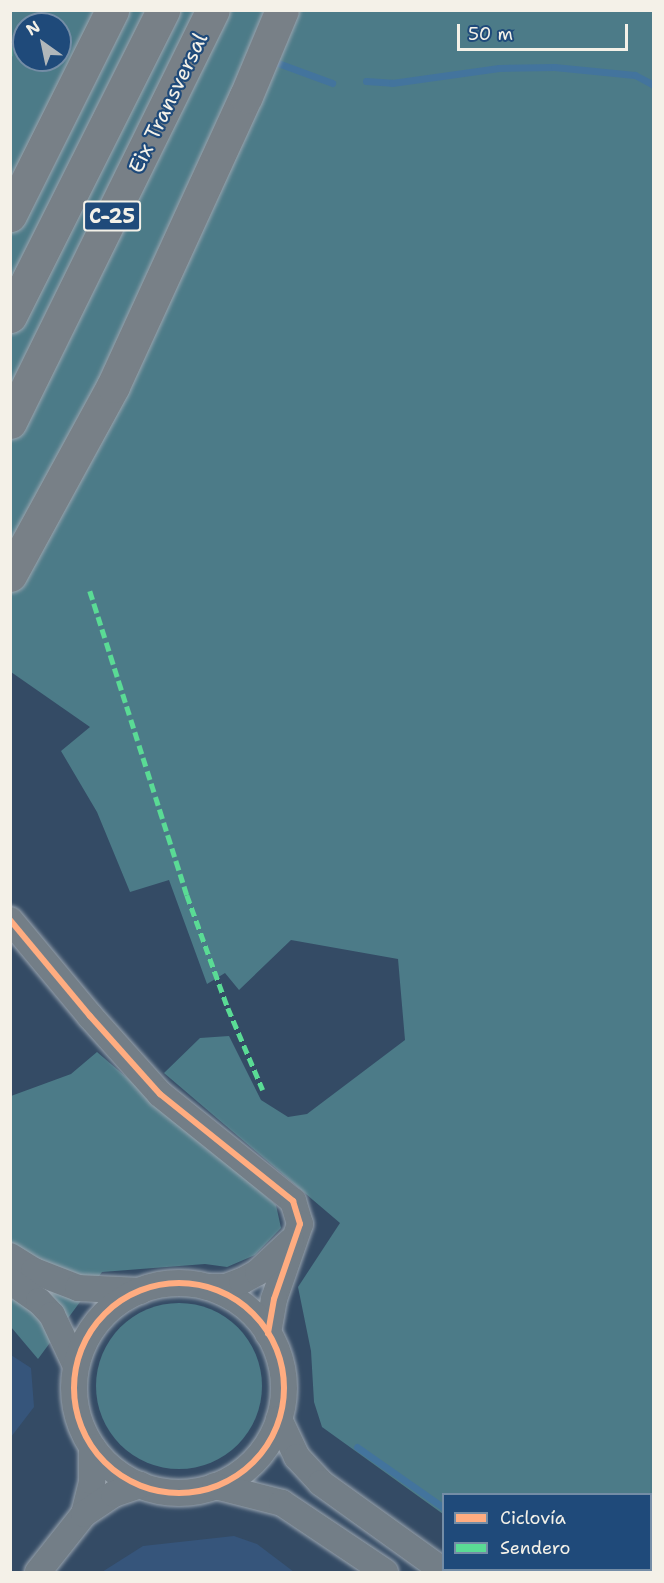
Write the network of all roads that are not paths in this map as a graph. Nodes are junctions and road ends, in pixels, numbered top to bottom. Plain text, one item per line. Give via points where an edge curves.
1 (112, 10) edge
2 (163, 10) edge
3 (213, 10) edge
4 (282, 10) edge
5 (10, 214) edge
6 (10, 316) edge
7 (10, 422) edge
8 (10, 575) edge
9 (10, 920) edge
10 (296, 1237) junction
11 (10, 1256) edge
12 (10, 1281) edge
13 (208, 1287) junction
14 (140, 1291) junction
15 (268, 1333) junction
16 (76, 1366) junction
17 (279, 1419) junction
18 (92, 1447) junction
19 (140, 1485) junction
20 (215, 1486) junction
21 (84, 1514) junction
22 (442, 1570) edge
23 (38, 1572) edge
24 (385, 1572) edge

1 - 5 highway
2 - 6 highway, C-25
3 - 7 highway, Eix Transversal / C-25
4 - 8 highway via 113,386
9 - 10 street via 160,1094 293,1201 300,1224
10 - 13 street via 258,1272 225,1287
10 - 15 street via 274,1299
11 - 14 street via 42,1275 78,1288
12 - 16 street via 52,1315
13 - 14 street via 169,1284
13 - 15 street via 238,1301
14 - 16 street via 111,1308 95,1325
15 - 17 street via 283,1375
16 - 18 street via 76,1408
17 - 20 street via 255,1460
17 - 22 street via 297,1457 321,1483
18 - 19 street via 108,1466
18 - 21 street via 92,1481
19 - 20 street via 172,1492
19 - 21 street via 114,1494
20 - 24 street via 282,1503
21 - 23 street

